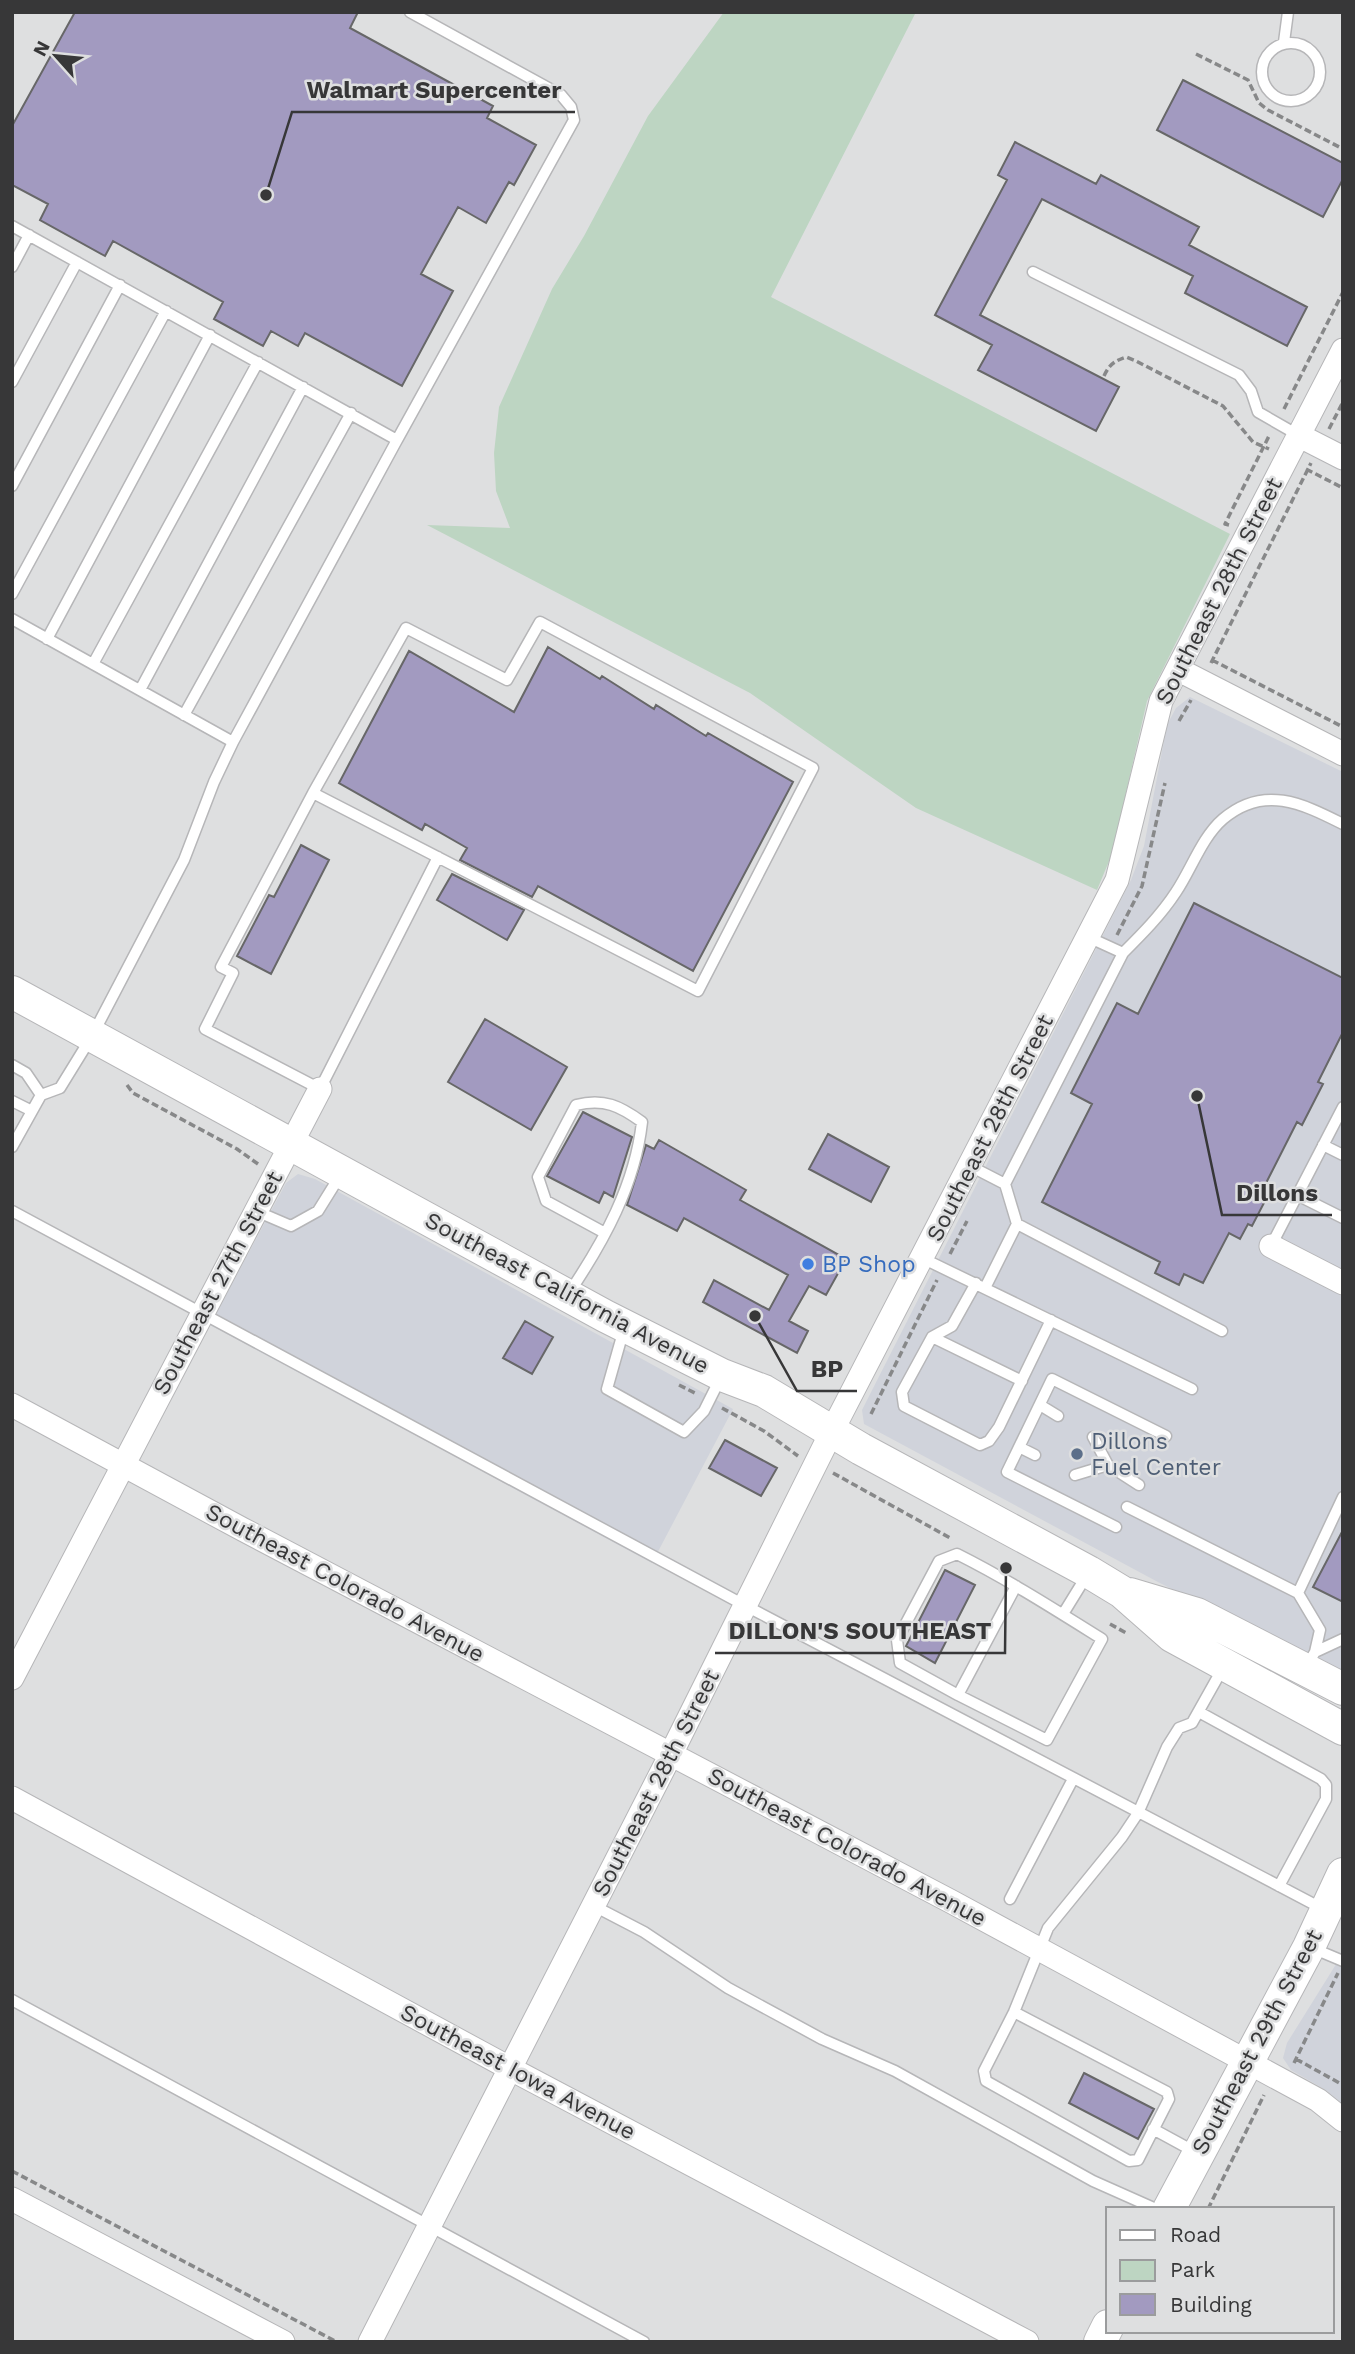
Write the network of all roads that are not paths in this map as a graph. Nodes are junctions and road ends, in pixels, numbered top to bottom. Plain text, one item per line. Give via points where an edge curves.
1 (410, 12) edge
2 (1289, 12) edge
3 (1284, 42) junction
4 (12, 226) edge
5 (29, 235) junction
6 (78, 262) junction
7 (12, 267) edge
8 (1033, 272) dead end
9 (120, 285) junction
10 (166, 311) junction
11 (210, 335) junction
12 (1343, 350) edge
13 (258, 362) junction
14 (12, 382) edge
15 (303, 387) junction
16 (351, 413) junction
17 (1298, 435) junction
18 (397, 440) junction
19 (1343, 458) edge
20 (12, 486) edge
21 (12, 594) edge
22 (12, 619) edge
23 (47, 639) junction
24 (93, 664) junction
25 (1179, 670) junction
26 (140, 690) junction
27 (184, 715) junction
28 (233, 743) junction
29 (1343, 754) edge
30 (313, 793) junction
31 (1343, 824) edge
32 (438, 857) junction
33 (1088, 937) junction
34 (1123, 953) junction
35 (12, 992) edge
36 (92, 1036) junction
37 (12, 1065) edge
38 (320, 1089) junction
39 (41, 1095) junction
40 (12, 1101) edge
41 (1343, 1107) edge
42 (32, 1111) junction
43 (14, 1140) edge
44 (1323, 1145) junction
45 (1343, 1155) edge
46 (284, 1158) junction
47 (970, 1166) junction
48 (342, 1172) junction
49 (1005, 1184) junction
50 (1297, 1195) junction
51 (12, 1211) edge
52 (256, 1211) junction
53 (1343, 1218) edge
54 (1017, 1224) junction
55 (605, 1233) junction
56 (1271, 1246) joint
57 (922, 1258) junction
58 (1343, 1283) edge
59 (981, 1286) junction
60 (567, 1295) junction
61 (202, 1312) junction
62 (1051, 1320) junction
63 (625, 1326) junction
64 (1222, 1331) dead end
65 (932, 1337) junction
66 (1022, 1381) junction
67 (715, 1388) junction
68 (1192, 1389) dead end
69 (12, 1405) edge
70 (1040, 1405) junction
71 (1058, 1416) dead end
72 (832, 1431) junction
73 (1166, 1436) dead end
74 (1093, 1437) dead end
75 (1019, 1447) junction
76 (1035, 1455) dead end
77 (123, 1465) junction
78 (1108, 1465) junction
79 (1076, 1475) dead end
80 (1139, 1485) dead end
81 (1343, 1497) edge
82 (1127, 1507) dead end
83 (1116, 1527) dead end
84 (1089, 1572) junction
85 (1016, 1586) junction
86 (1298, 1593) junction
87 (746, 1606) junction
88 (1063, 1614) junction
89 (1343, 1639) edge
90 (1232, 1650) junction
91 (1310, 1661) junction
92 (12, 1678) edge
93 (1343, 1689) edge
94 (958, 1695) junction
95 (1199, 1712) junction
96 (1343, 1729) edge
97 (1047, 1740) junction
98 (671, 1754) junction
99 (1035, 1759) junction
100 (1073, 1779) junction
101 (12, 1798) edge
102 (1138, 1813) junction
103 (1343, 1874) edge
104 (1279, 1886) junction
105 (1010, 1899) dead end
106 (594, 1906) junction
107 (1325, 1910) junction
108 (1309, 1947) junction
109 (1040, 1950) junction
110 (1343, 1961) edge
111 (12, 2000) edge
112 (1014, 2012) junction
113 (1245, 2061) junction
114 (511, 2069) junction
115 (1343, 2120) edge
116 (1153, 2129) junction
117 (1198, 2153) junction
118 (12, 2199) edge
119 (1152, 2207) edge
120 (1170, 2207) edge
121 (430, 2228) junction
122 (283, 2342) edge
123 (370, 2342) edge
124 (644, 2342) edge
125 (1027, 2342) edge

1 - 18 lane via 561,95 574,120
2 - 3 lane
3 - 3 lane via 1307,46 1321,65 1317,88 1298,101 1275,98 1262,79 1265,56
4 - 5 lane
5 - 6 lane
5 - 7 lane
6 - 9 lane
6 - 14 lane
8 - 17 lane via 1240,375 1258,412
9 - 10 lane
9 - 20 lane
10 - 11 lane
10 - 21 lane
11 - 13 lane
11 - 23 lane
12 - 17 street, Southeast 28th Street
13 - 15 lane
13 - 24 lane
15 - 16 lane
15 - 26 lane
16 - 18 lane
16 - 27 lane
17 - 19 street
17 - 25 street, Southeast 28th Street
18 - 28 lane
22 - 23 lane
23 - 24 lane
24 - 26 lane
25 - 29 street
25 - 33 street, Southeast 28th Street via 1156,713 1120,869
26 - 27 lane
27 - 28 lane
28 - 36 lane via 184,860
30 - 32 lane
30 - 32 lane via 406,628 508,680 540,622 813,768 698,991
30 - 38 lane via 221,967 233,973 205,1029
31 - 34 lane via 1300,803 1280,799 1247,806 1222,820 1176,893
32 - 38 lane, Southeast 27th Street
33 - 34 lane
33 - 47 street, Southeast 28th Street
34 - 49 lane
35 - 36 main road, Southeast California Avenue
36 - 39 lane via 60,1088
36 - 46 main road, Southeast California Avenue
37 - 39 lane via 26,1073
38 - 46 street, Southeast 27th Street
39 - 42 lane
40 - 42 lane
41 - 44 lane
42 - 43 lane
44 - 45 lane
44 - 50 lane
46 - 48 main road, Southeast California Avenue
46 - 52 street, Southeast 27th Street
47 - 49 lane
47 - 57 street, Southeast 28th Street
48 - 52 lane via 318,1211 291,1226
48 - 60 main road, Southeast California Avenue
49 - 54 lane
50 - 53 lane
50 - 56 lane
51 - 61 lane
52 - 61 street, Southeast 27th Street
54 - 59 lane
54 - 64 lane
55 - 55 lane via 638,1154 642,1122 619,1105 593,1101 576,1105 538,1177 546,1201
55 - 60 lane
56 - 58 street
57 - 59 lane
57 - 72 street, Southeast 28th Street
59 - 62 lane
59 - 65 lane via 952,1326
60 - 63 main road, Southeast California Avenue
61 - 77 street, Southeast 27th Street
61 - 87 lane
62 - 66 lane
62 - 68 lane
63 - 67 main road, Southeast California Avenue
63 - 67 lane via 607,1389 684,1432
65 - 66 lane
65 - 66 lane via 901,1399 904,1406 952,1433 980,1445 989,1441
67 - 72 main road, Southeast California Avenue via 764,1391
69 - 77 street, Southeast Colorado Avenue
70 - 71 lane
70 - 73 lane via 1052,1379
70 - 75 lane
72 - 84 main road, Southeast California Avenue
72 - 87 street, Southeast 28th Street
74 - 78 lane
75 - 76 lane
75 - 83 lane via 1007,1472
77 - 92 street, Southeast 27th Street
77 - 98 street, Southeast Colorado Avenue
78 - 79 lane
78 - 80 lane
81 - 86 lane
82 - 86 lane
84 - 88 lane
84 - 90 main road, Southeast California Avenue via 1122,1592 1172,1636
85 - 88 lane
85 - 94 lane
85 - 94 lane via 957,1554 940,1561 912,1609 897,1640 900,1663
86 - 91 lane via 1320,1630
87 - 98 street, Southeast 28th Street
87 - 99 lane
88 - 97 lane via 1102,1639
89 - 91 lane
90 - 91 main road, Southeast California Avenue
90 - 95 lane
90 - 96 main road, Southeast California Avenue
91 - 93 main road, Southeast California Avenue
94 - 97 lane
95 - 102 lane via 1167,1747
95 - 104 lane via 1326,1785 1326,1799
97 - 99 lane
98 - 106 street, Southeast 28th Street
98 - 109 street, Southeast Colorado Avenue
99 - 100 lane
100 - 102 lane
100 - 105 lane
101 - 114 street, Southeast Iowa Avenue
102 - 104 lane
102 - 109 lane via 1048,1928
103 - 107 main road, Southeast 29th Street
104 - 107 lane
106 - 114 street, Southeast 28th Street
106 - 119 lane via 822,2039 895,2071 1093,2181
107 - 108 main road, Southeast 29th Street
108 - 110 lane
108 - 113 main road, Southeast 29th Street
109 - 112 lane
109 - 113 street, Southeast Colorado Avenue
111 - 121 lane
112 - 116 lane via 1167,2092 1169,2099
112 - 116 lane via 984,2071 986,2081 1129,2161 1138,2160
113 - 115 street, Southeast Colorado Avenue via 1318,2100
113 - 117 main road, Southeast 29th Street
114 - 121 street, Southeast 28th Street
114 - 125 street, Southeast Iowa Avenue
116 - 117 lane
117 - 120 main road, Southeast 29th Street
118 - 122 street
121 - 123 street, Southeast 28th Street
121 - 124 lane

